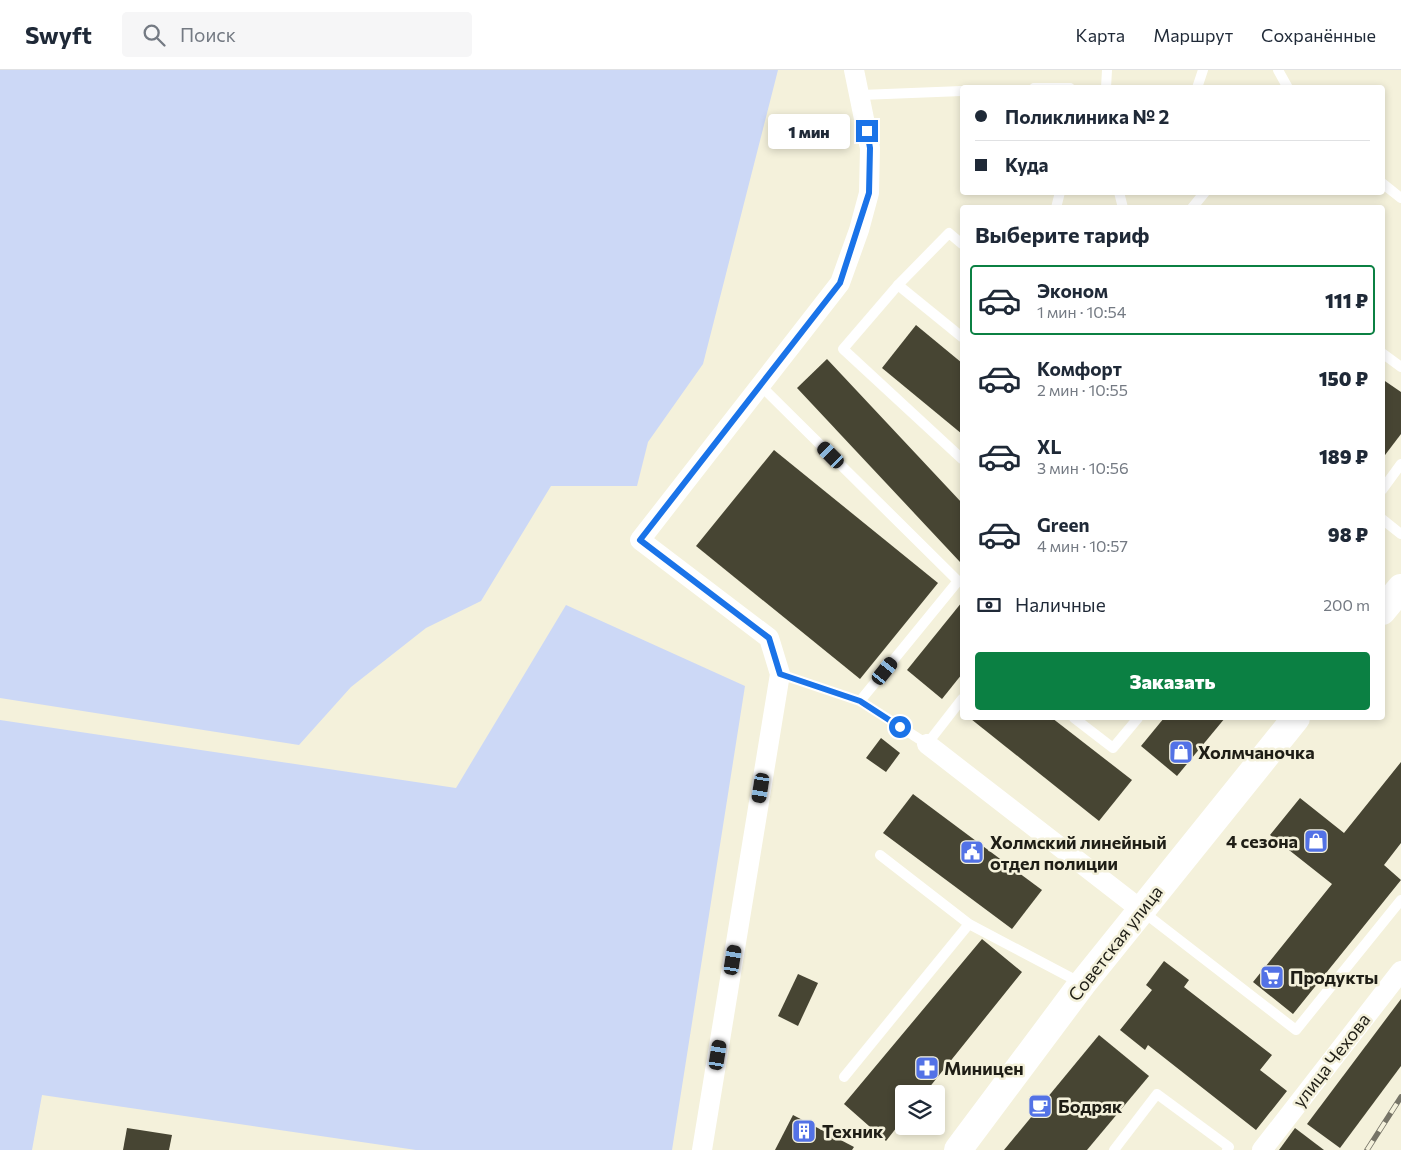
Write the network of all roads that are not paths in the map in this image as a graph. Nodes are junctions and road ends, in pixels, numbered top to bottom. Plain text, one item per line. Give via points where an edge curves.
1 (854, 70) edge
2 (1108, 70) edge
3 (1203, 70) edge
4 (1278, 70) edge
5 (1106, 85) edge
6 (1198, 85) edge
7 (1286, 85) edge
8 (960, 91) edge
9 (861, 96) junction
10 (1385, 185) edge
11 (1401, 198) edge
12 (960, 242) edge
13 (898, 285) junction
14 (960, 335) edge
15 (1385, 355) edge
16 (1401, 367) edge
17 (760, 385) junction
18 (960, 457) edge
19 (1401, 464) edge
20 (1385, 486) edge
21 (1385, 521) edge
22 (1401, 534) edge
23 (1401, 588) edge
24 (1385, 607) edge
25 (780, 674) junction
26 (860, 701) junction
27 (960, 702) edge
28 (1077, 720) edge
29 (1136, 720) edge
30 (1294, 720) edge
31 (927, 744) junction
32 (880, 855) dead end
33 (1401, 900) edge
34 (1140, 910) junction
35 (969, 924) junction
36 (1401, 971) edge
37 (1082, 984) junction
38 (844, 1077) dead end
39 (702, 1150) edge
40 (958, 1150) edge
41 (1114, 1150) edge
42 (1226, 1150) edge
43 (1262, 1150) edge

1 - 9 street
2 - 5 lane
3 - 6 lane
4 - 7 lane
8 - 9 lane
9 - 17 street via 870,148 869,193 859,230 840,283
10 - 11 lane
12 - 13 lane via 949,233
13 - 14 lane
13 - 18 lane via 843,349
15 - 16 lane
17 - 25 street via 640,540 769,638
17 - 26 lane via 958,581
19 - 20 lane
21 - 22 lane
23 - 24 main road
25 - 26 lane
25 - 39 street
26 - 31 lane
27 - 31 lane
28 - 29 lane via 1113,748
30 - 34 main road, Советская улица
31 - 34 street
32 - 35 lane
33 - 34 lane via 1296,1030
34 - 37 main road, Советская улица
35 - 37 lane
35 - 38 lane
36 - 43 street, улица Чехова
37 - 40 main road, Советская улица
41 - 42 lane via 1157,1094 1229,1147

